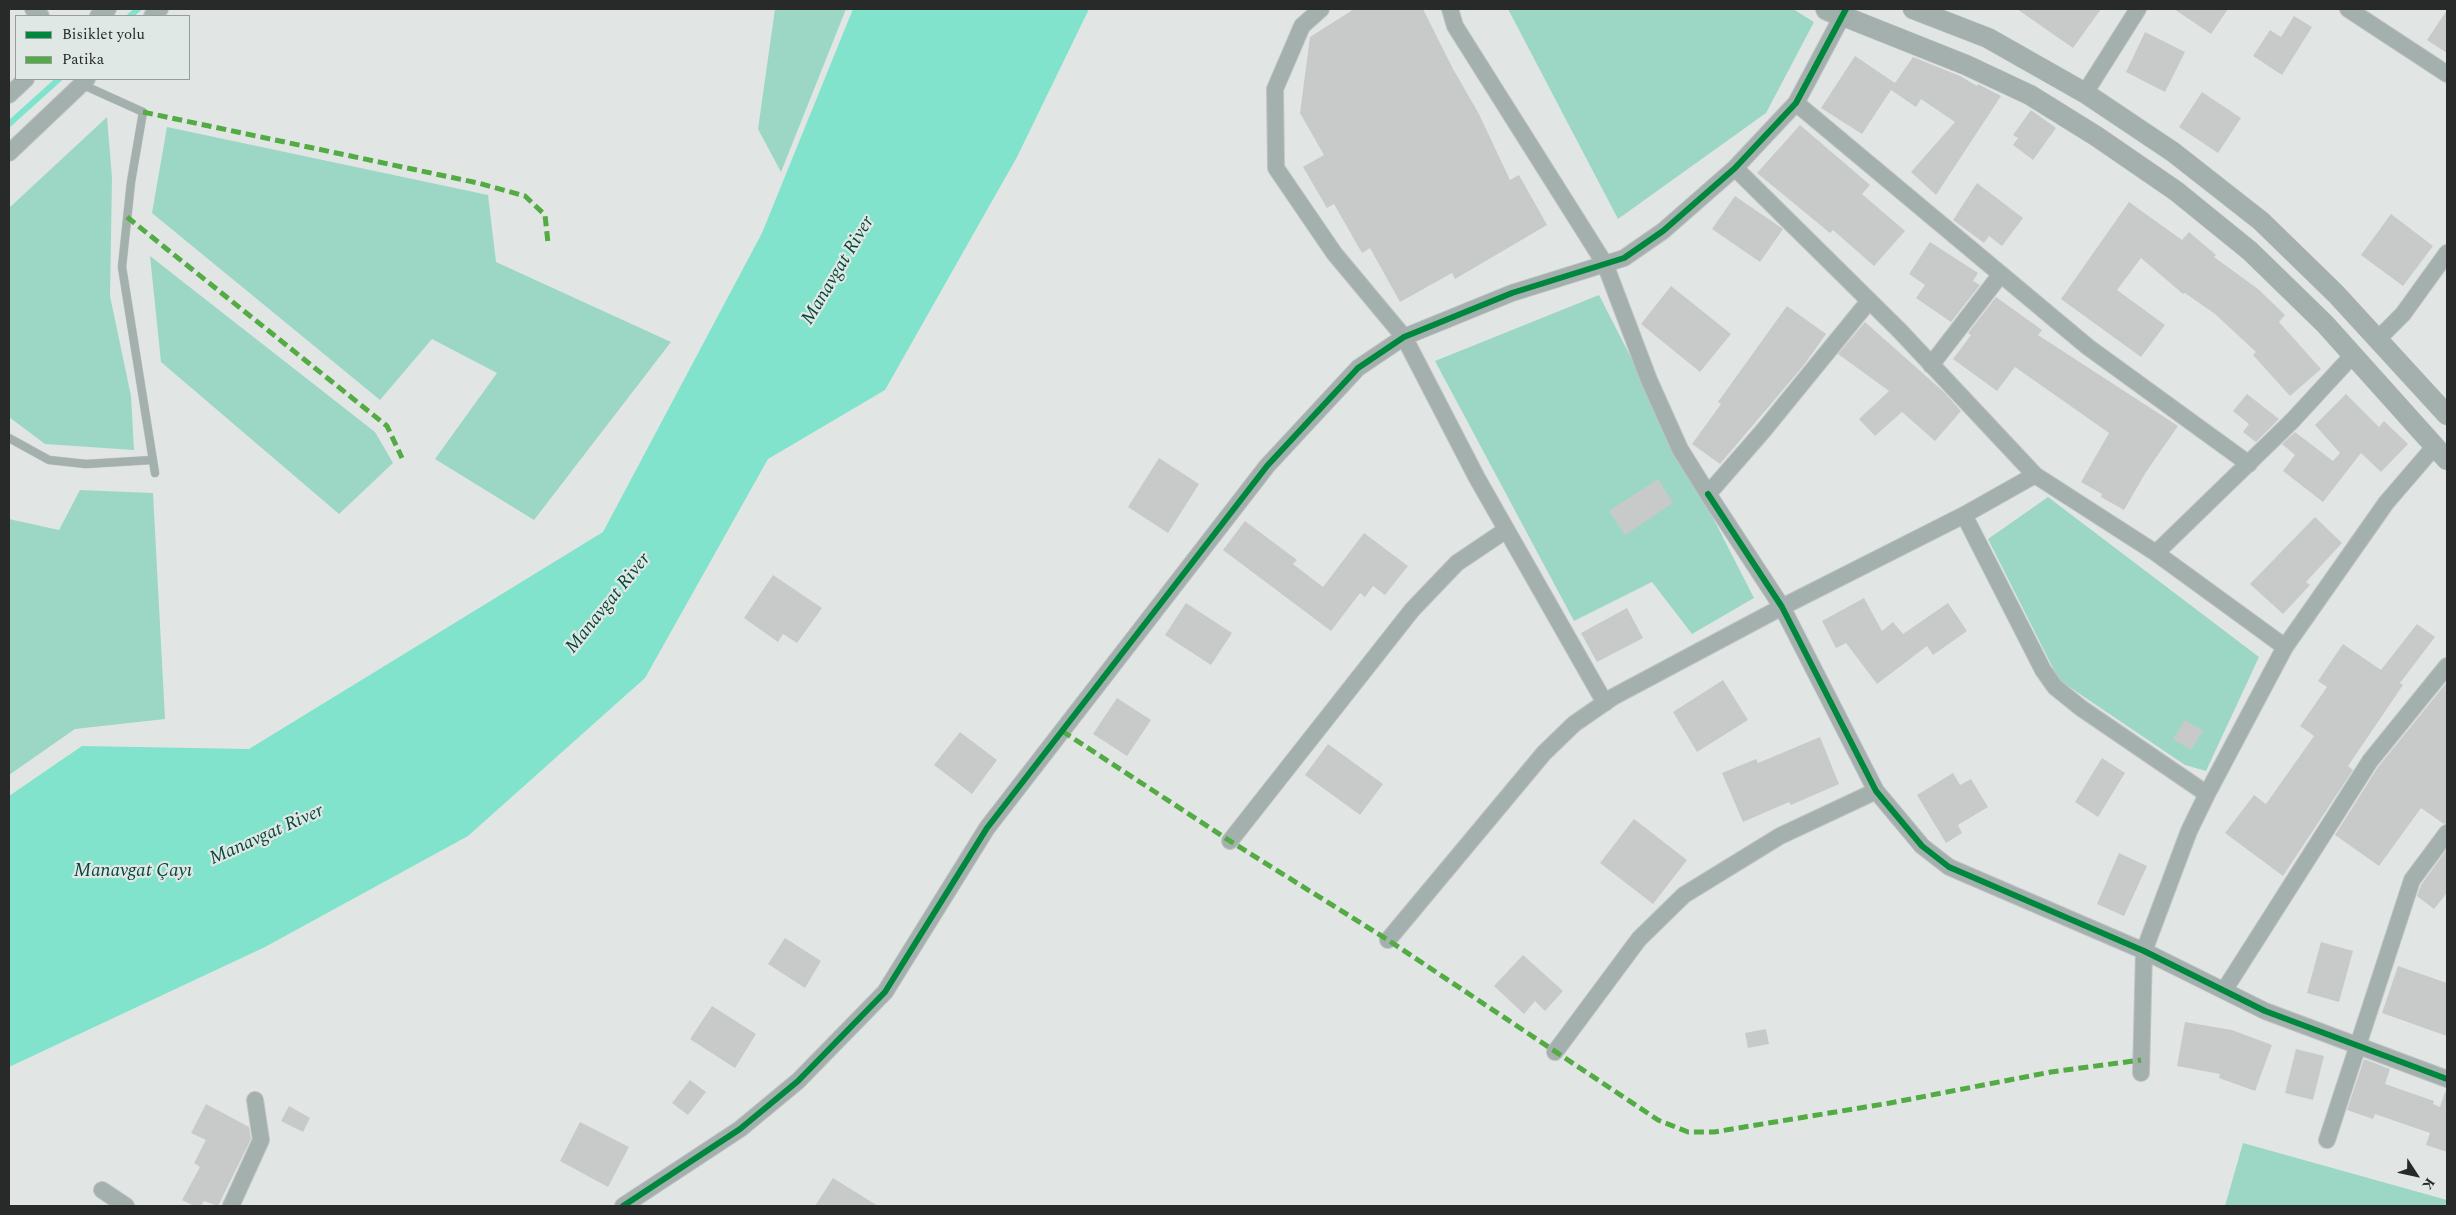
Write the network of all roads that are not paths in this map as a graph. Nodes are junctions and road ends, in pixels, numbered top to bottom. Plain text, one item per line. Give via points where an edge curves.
1 (1321, 9) edge
2 (1450, 9) edge
3 (1913, 9) edge
4 (2138, 9) edge
5 (2348, 9) edge
6 (1839, 11) edge
7 (2447, 74) edge
8 (25, 80) edge
9 (84, 81) edge
10 (2085, 93) junction
11 (9, 95) edge
12 (1796, 103) junction
13 (9, 153) edge
14 (1735, 168) junction
15 (2447, 253) edge
16 (1605, 264) junction
17 (2001, 274) junction
18 (1869, 301) junction
19 (1404, 337) junction
20 (2378, 339) junction
21 (2352, 356) junction
22 (1931, 366) junction
23 (2447, 415) edge
24 (9, 438) edge
25 (2441, 453) edge
26 (152, 460) junction
27 (2249, 464) junction
28 (155, 473) dead end
29 (2035, 475) junction
30 (1708, 494) junction
31 (1964, 515) junction
32 (1506, 530) junction
33 (2156, 553) junction
34 (1782, 607) junction
35 (2285, 646) junction
36 (2447, 666) edge
37 (1605, 703) junction
38 (1876, 790) junction
39 (2206, 794) junction
40 (2447, 833) edge
41 (1230, 841) dead end
42 (1388, 940) dead end
43 (2144, 951) junction
44 (2225, 989) junction
45 (2357, 1045) junction
46 (1555, 1052) dead end
47 (2141, 1072) dead end
48 (2447, 1079) edge
49 (255, 1100) dead end
50 (2327, 1140) dead end
51 (102, 1190) dead end
52 (126, 1206) edge
53 (231, 1206) edge
54 (623, 1206) edge

1 - 19 street via 1302,26 1275,89 1276,168 1334,254
2 - 16 street via 1455,26
3 - 10 street via 1988,38
4 - 10 street
5 - 7 street
6 - 12 street
6 - 21 street via 2030,95 2096,136 2176,191 2250,251 2325,324
8 - 11 street
9 - 13 street
9 - 26 lane via 143,112 122,267
10 - 20 street via 2173,152 2261,221
12 - 14 street
12 - 17 street
14 - 16 street via 1663,231 1624,258
14 - 18 street
15 - 20 street via 2403,314
16 - 19 street via 1512,292
16 - 30 street via 1649,380 1680,448
17 - 22 street
17 - 27 street via 2088,347
18 - 22 street
18 - 30 street
19 - 32 street
19 - 54 street via 1358,368 1267,466 988,828 885,992 791,1087 740,1129
20 - 23 street
21 - 25 street
21 - 27 street
22 - 29 street
24 - 26 lane via 49,460 86,464
25 - 35 street via 2386,503
26 - 28 lane
27 - 33 street
29 - 31 street
29 - 33 street
30 - 34 street
31 - 34 street
31 - 39 street via 2043,670 2055,687
32 - 37 street
32 - 41 street via 1457,563 1412,610
33 - 35 street
34 - 37 street
34 - 38 street
35 - 39 street
36 - 44 street via 2370,761
37 - 42 street via 1574,724 1544,753
38 - 43 street via 1922,846 1949,867
38 - 46 street via 1780,836 1684,895 1639,939
39 - 43 street
40 - 45 street via 2412,880
43 - 44 street
43 - 47 street
44 - 45 street via 2265,1011
45 - 48 street
45 - 50 street
49 - 53 street via 261,1140
51 - 52 street

